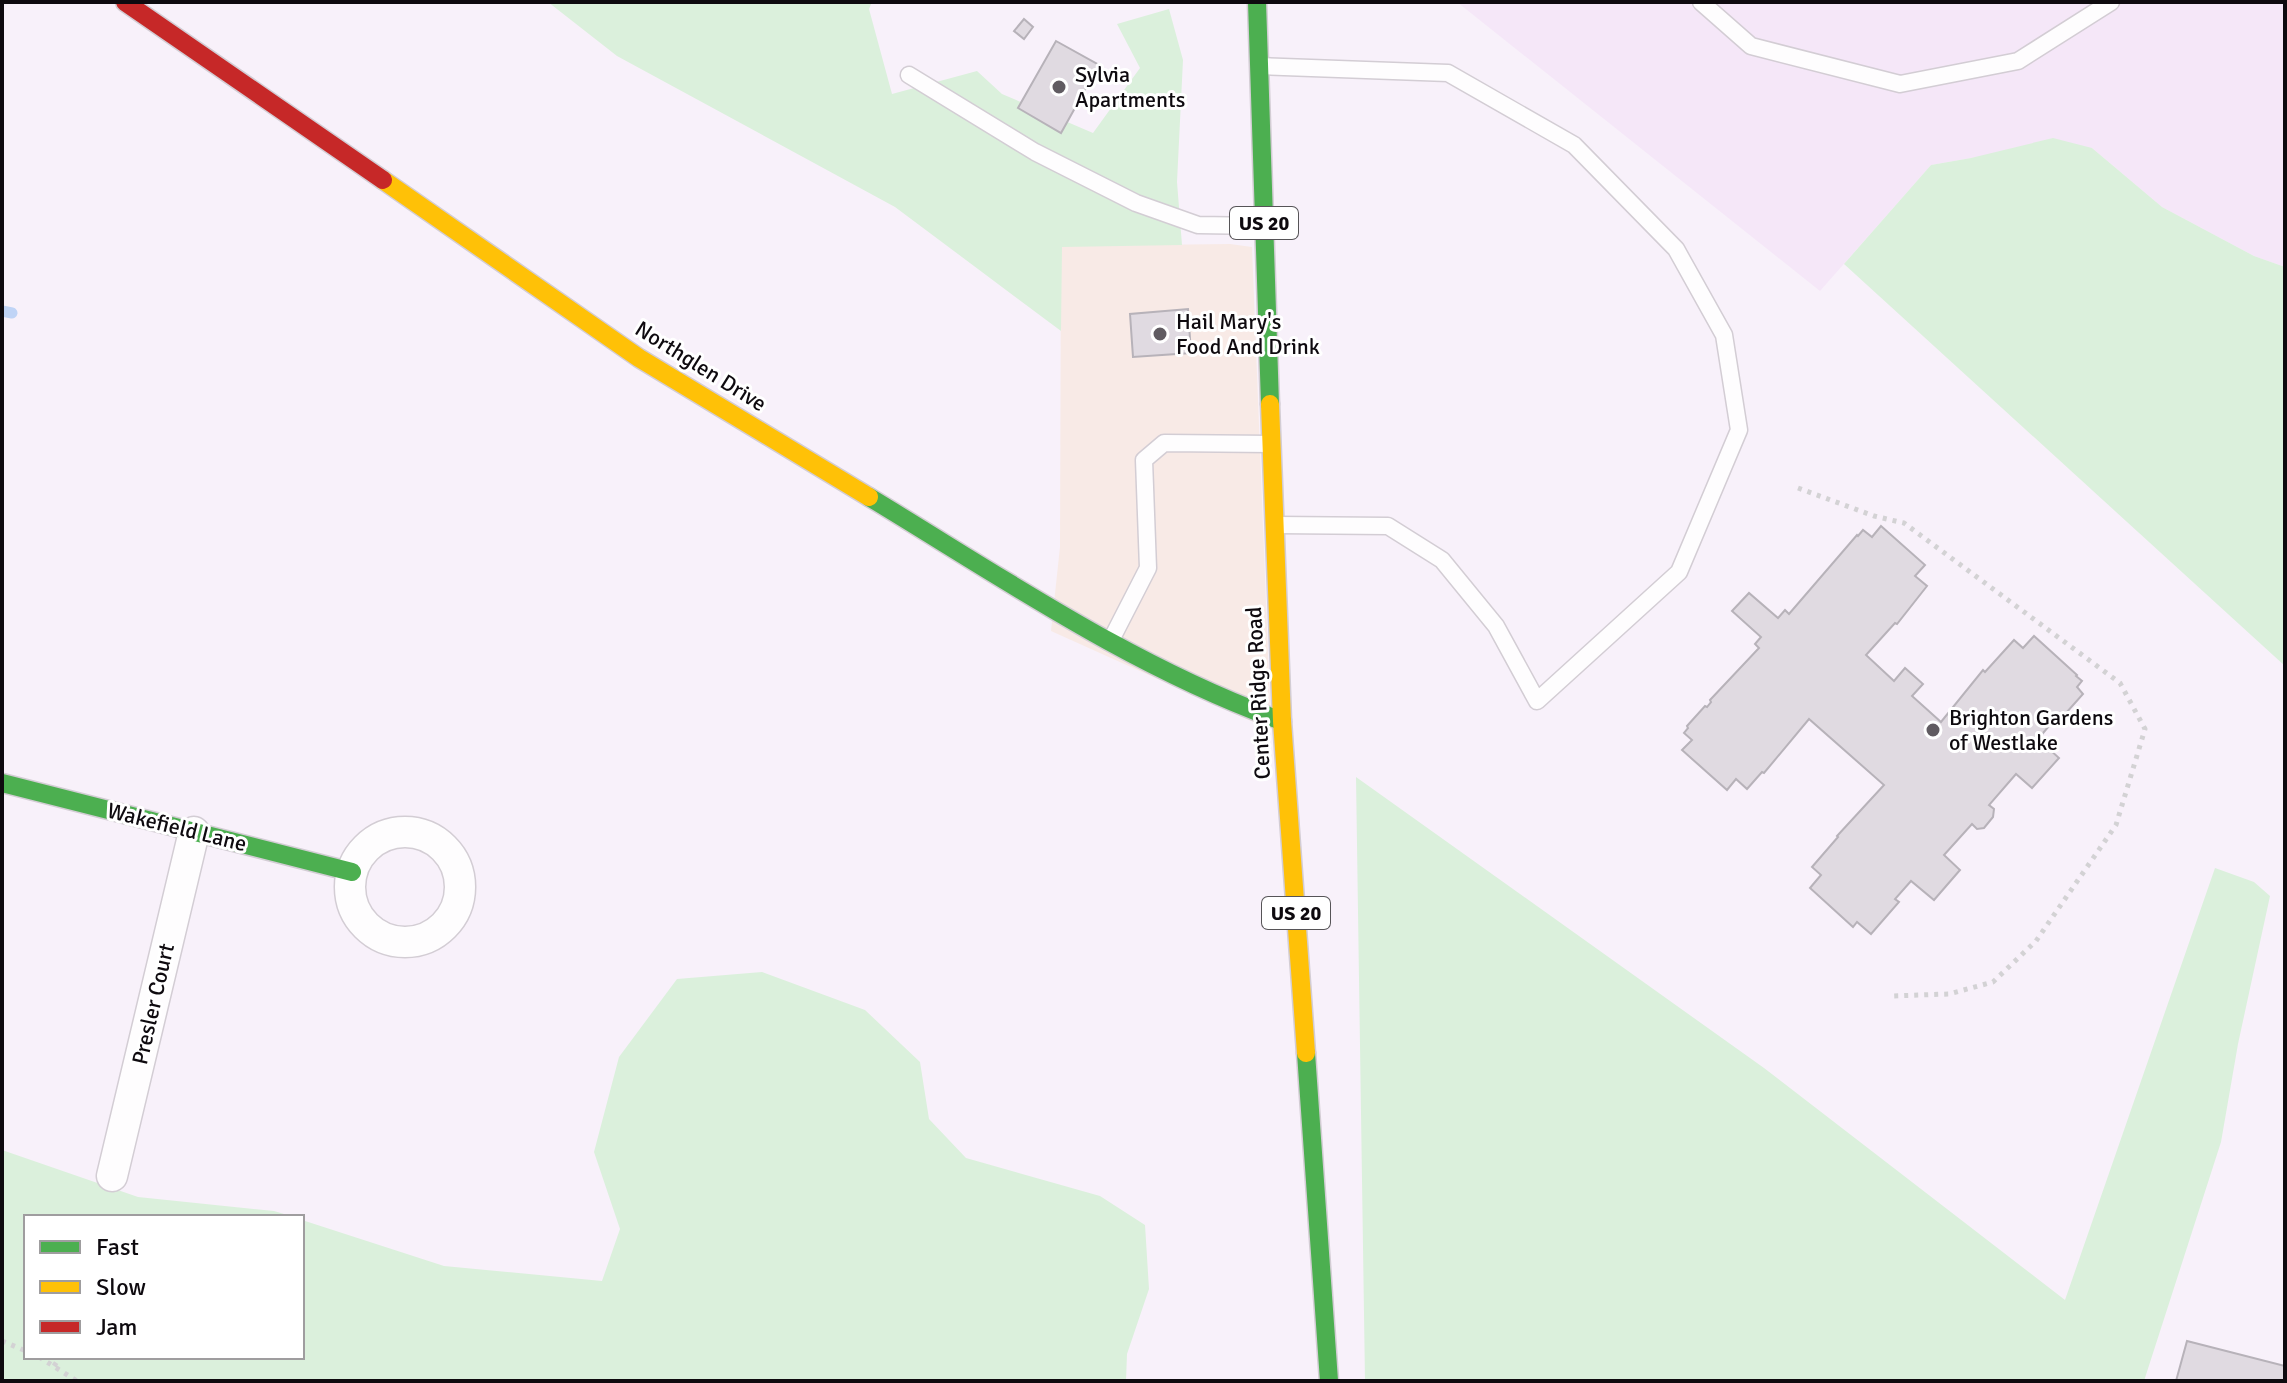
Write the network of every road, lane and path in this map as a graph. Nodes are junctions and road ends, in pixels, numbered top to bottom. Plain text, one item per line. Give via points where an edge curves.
1 (125, 2) edge
2 (1257, 2) edge
3 (1701, 2) edge
4 (2111, 2) edge
5 (1258, 66) junction
6 (909, 75) dead end
7 (1264, 226) junction
8 (1272, 444) junction
9 (1798, 488) dead end
10 (1275, 525) junction
11 (1110, 643) junction
12 (1282, 721) junction
13 (2, 783) edge
14 (194, 832) junction
15 (352, 872) dead end
16 (1891, 996) dead end
17 (112, 1176) dead end
18 (2, 1341) edge
19 (24, 1350) edge
20 (42, 1359) edge
21 (59, 1359) edge
22 (54, 1366) junction
23 (77, 1381) edge
24 (1329, 1381) edge

1 - 11 street, Northglen Drive via 639,358
2 - 5 street, Center Ridge Road / US 20
3 - 4 lane via 1751,46 1900,84 2018,61
5 - 7 street, Center Ridge Road / US 20
5 - 10 lane via 1448,73 1574,145 1676,249 1724,335 1739,430 1679,572 1537,701 1496,626 1442,560 1388,526
6 - 7 lane via 1035,152 1136,203 1198,225
7 - 8 street, Center Ridge Road / US 20
8 - 10 street, Center Ridge Road / US 20
8 - 11 lane via 1164,443 1144,460 1148,568
9 - 16 path via 1904,523 2120,683 2145,729 2116,825 2036,941 1993,982 1949,994
10 - 12 street, Center Ridge Road / US 20
11 - 12 street, Northglen Drive via 1232,703
12 - 24 street, Center Ridge Road / US 20
13 - 14 street, Wakefield Lane
14 - 15 street, Wakefield Lane
14 - 17 street, Presler Court
18 - 19 path
20 - 22 path
21 - 22 path
22 - 23 path

